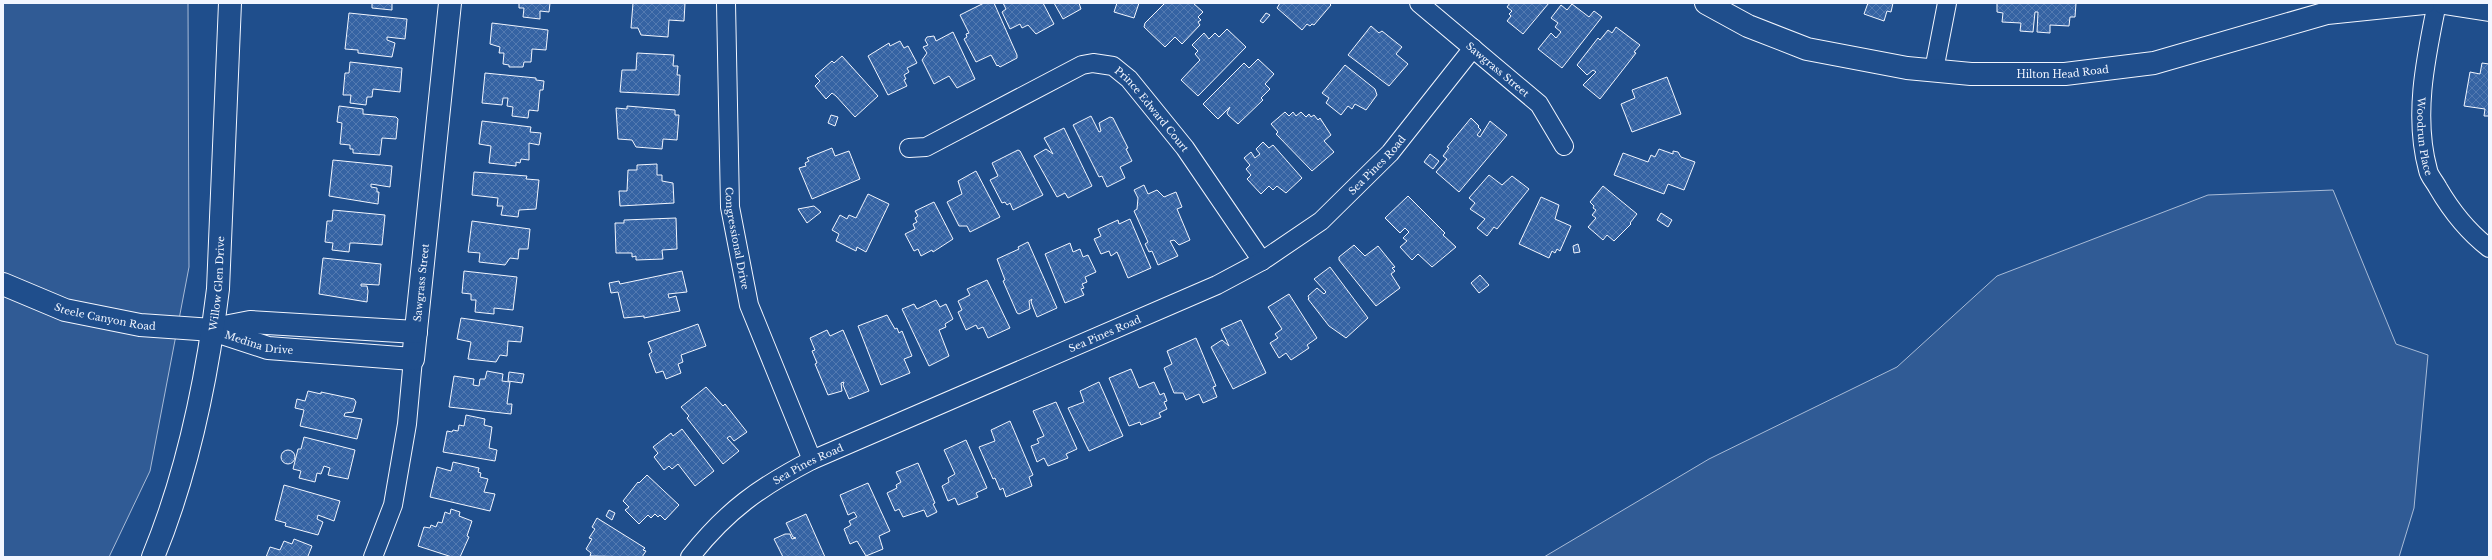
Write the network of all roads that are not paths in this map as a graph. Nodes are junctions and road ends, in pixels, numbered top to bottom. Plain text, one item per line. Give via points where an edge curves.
1 (230, 3) edge
2 (450, 3) edge
3 (726, 3) edge
4 (1419, 3) edge
5 (1706, 3) edge
6 (1947, 3) edge
7 (2424, 3) edge
8 (2437, 3) edge
9 (2444, 3) edge
10 (2314, 10) edge
11 (2489, 10) edge
12 (1473, 48) junction
13 (1934, 70) junction
14 (1564, 146) dead end
15 (909, 148) dead end
16 (2489, 248) edge
17 (1262, 261) junction
18 (3, 284) edge
19 (213, 330) junction
20 (416, 332) junction
21 (413, 359) junction
22 (812, 460) junction
23 (153, 557) edge
24 (373, 557) edge
25 (690, 557) edge

1 - 19 street, Willow Glen Drive via 218,289
2 - 20 street, Sawgrass Street
3 - 22 street, Congressional Drive via 730,207 749,305
4 - 12 street, Sawgrass Street
5 - 13 street, Hilton Head Road via 1748,26 1807,49 1907,68
6 - 13 street
7 - 10 street, Hilton Head Road via 2327,13
8 - 16 street, Woodrun Place via 2422,80 2422,143 2428,171 2454,215
9 - 11 street
10 - 13 street, Hilton Head Road via 2154,63 2065,74 1971,74
12 - 14 street, Sawgrass Street via 1539,104
12 - 17 street, Sea Pines Road via 1390,154 1321,221
15 - 17 street, Prince Edward Court via 926,147 1082,65 1092,63 1113,66 1129,79 1185,148
17 - 22 street, Sea Pines Road via 1217,285
18 - 19 street, Steele Canyon Road via 65,310 140,325
19 - 20 street, Medina Drive via 250,322
19 - 21 street, Medina Drive via 268,348
19 - 23 street, Willow Glen Drive via 184,464
20 - 21 street, Sawgrass Street
21 - 24 street, Sawgrass Street via 407,424 393,505
22 - 25 street, Sea Pines Road via 770,482 745,500

